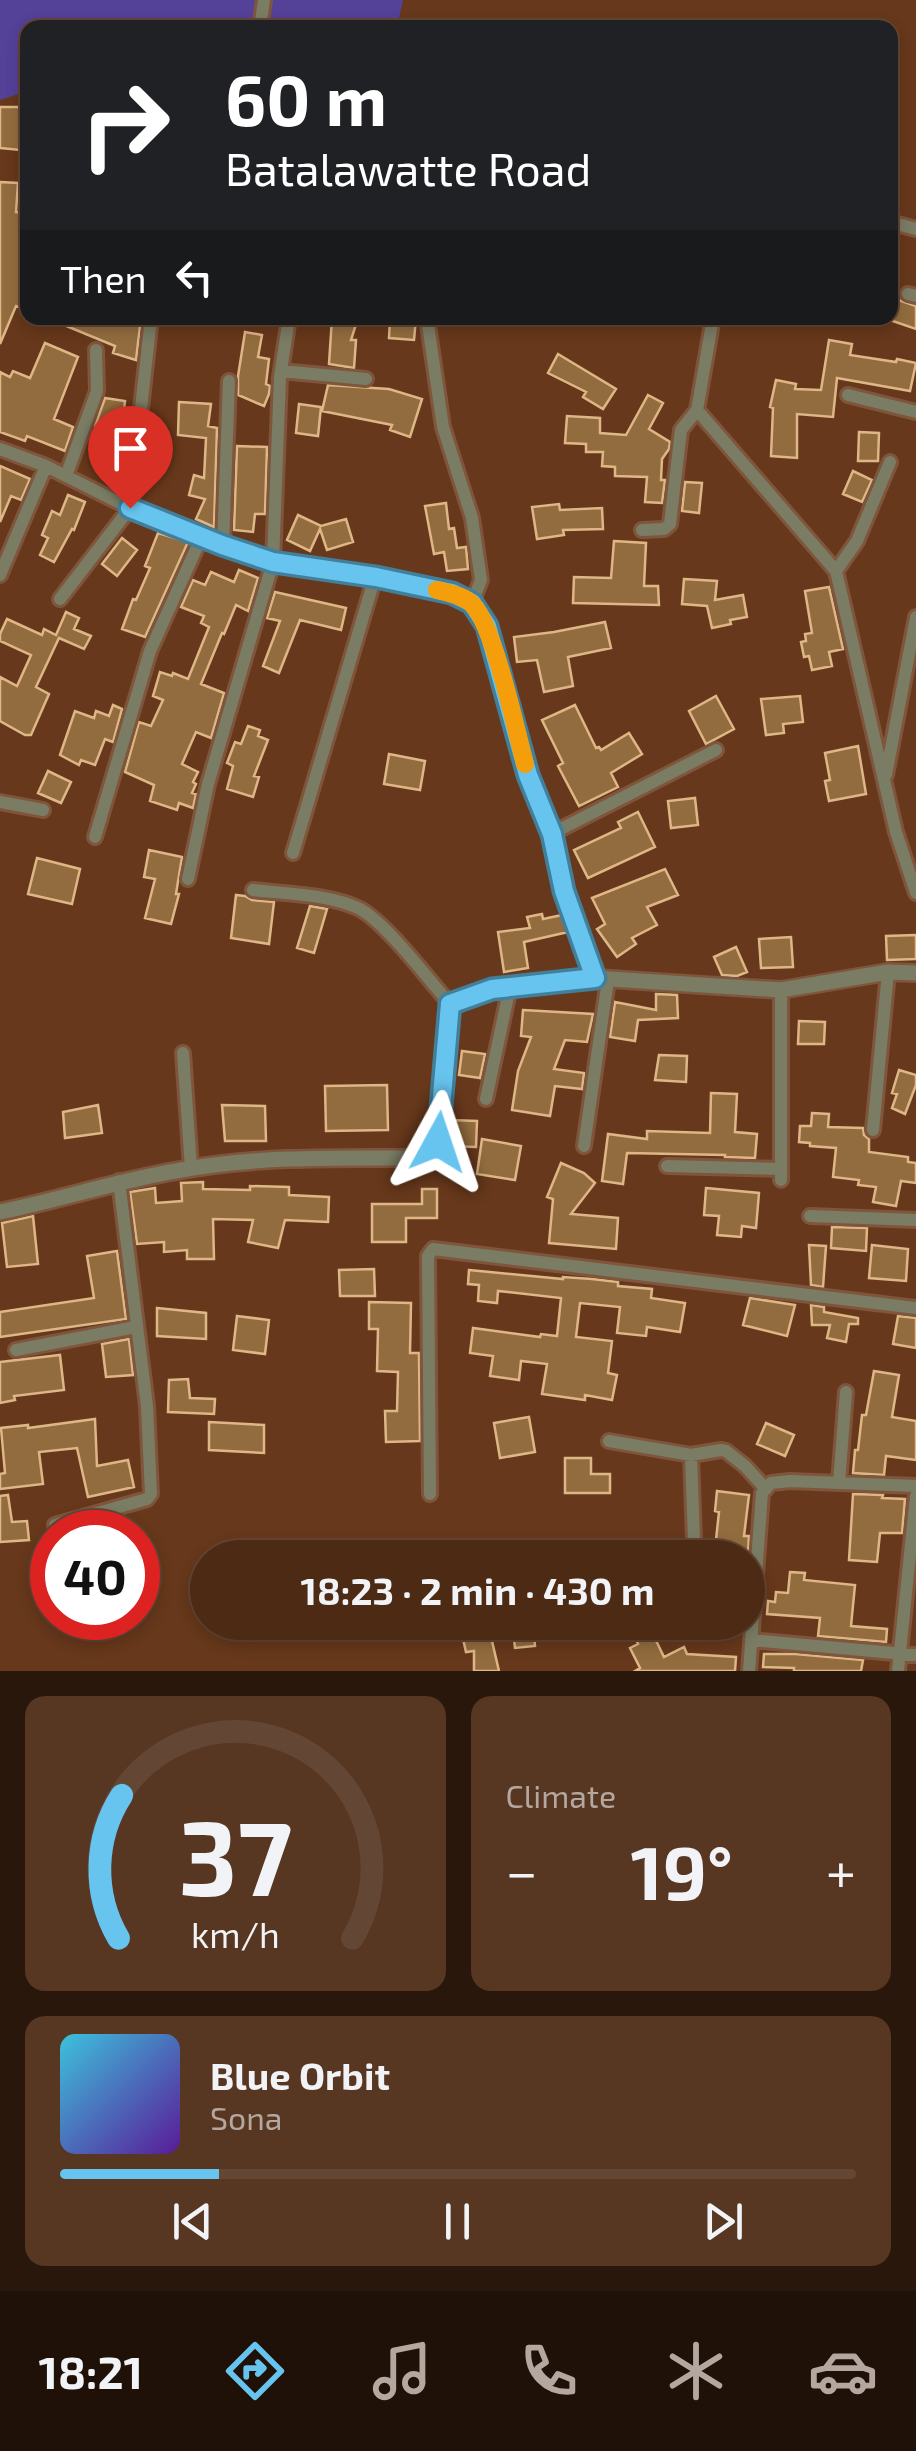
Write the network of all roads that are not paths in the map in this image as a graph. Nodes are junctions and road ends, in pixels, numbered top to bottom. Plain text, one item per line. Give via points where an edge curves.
1 (150, 325) edge
2 (288, 325) edge
3 (428, 325) edge
4 (711, 325) edge
5 (96, 350) dead end
6 (281, 371) junction
7 (366, 379) dead end
8 (228, 381) dead end
9 (848, 394) dead end
10 (697, 410) junction
11 (916, 412) edge
12 (0, 450) edge
13 (890, 462) dead end
14 (46, 466) junction
15 (66, 476) junction
16 (130, 508) junction
17 (642, 530) dead end
18 (202, 536) junction
19 (222, 545) junction
20 (273, 562) junction
21 (836, 572) junction
22 (0, 574) edge
23 (376, 577) junction
24 (60, 599) dead end
25 (472, 603) junction
26 (916, 617) edge
27 (716, 750) dead end
28 (885, 783) junction
29 (0, 802) edge
30 (43, 810) dead end
31 (552, 834) junction
32 (95, 837) dead end
33 (294, 853) dead end
34 (188, 878) dead end
35 (254, 890) dead end
36 (916, 892) edge
37 (888, 972) junction
38 (916, 973) edge
39 (601, 979) junction
40 (510, 987) junction
41 (781, 990) junction
42 (450, 1004) junction
43 (183, 1053) dead end
44 (486, 1099) dead end
45 (873, 1130) dead end
46 (584, 1146) dead end
47 (667, 1166) dead end
48 (192, 1168) junction
49 (119, 1181) junction
50 (1, 1211) edge
51 (810, 1216) dead end
52 (916, 1220) edge
53 (916, 1308) edge
54 (136, 1327) junction
55 (16, 1350) dead end
56 (846, 1392) dead end
57 (609, 1441) dead end
58 (692, 1454) junction
59 (839, 1483) junction
60 (916, 1486) edge
61 (766, 1489) junction
62 (430, 1494) dead end
63 (916, 1496) edge
64 (107, 1510) edge
65 (694, 1540) dead end
66 (759, 1540) edge
67 (752, 1640) joint
68 (900, 1653) junction
69 (916, 1655) edge
70 (749, 1671) edge
71 (898, 1671) edge

1 - 16 street
2 - 6 street
3 - 25 street via 444,427 472,518 482,580
4 - 10 street
5 - 15 street via 96,392
6 - 7 street
6 - 20 street
8 - 19 street
9 - 11 street
10 - 17 street via 681,430 670,524
10 - 21 street
12 - 14 street
13 - 21 street via 857,541
14 - 15 street
14 - 22 street
15 - 16 street
16 - 18 street
16 - 24 street
18 - 19 street
18 - 32 street via 150,650
19 - 20 street
20 - 23 street
20 - 34 street via 208,784
21 - 28 street
23 - 25 street
23 - 33 street
25 - 31 street via 487,626 528,775
26 - 28 street
27 - 31 street
28 - 36 street
29 - 30 street
31 - 39 street via 564,891
35 - 42 street via 358,908
37 - 38 street
37 - 41 street
37 - 45 street
39 - 40 street
39 - 41 street
39 - 46 street
40 - 42 street
40 - 44 street
41 - 47 street via 780,1175
42 - 48 street via 432,1153
43 - 48 street
48 - 49 street
49 - 50 street
49 - 54 street
51 - 52 street
53 - 62 street via 434,1249 428,1256
54 - 55 street
54 - 64 street via 150,1497
56 - 59 street
57 - 58 street
58 - 61 street via 726,1452
58 - 65 street
59 - 60 street
59 - 61 street via 790,1481
61 - 66 street
63 - 68 street
67 - 68 street
67 - 70 street
68 - 69 street
68 - 71 street

